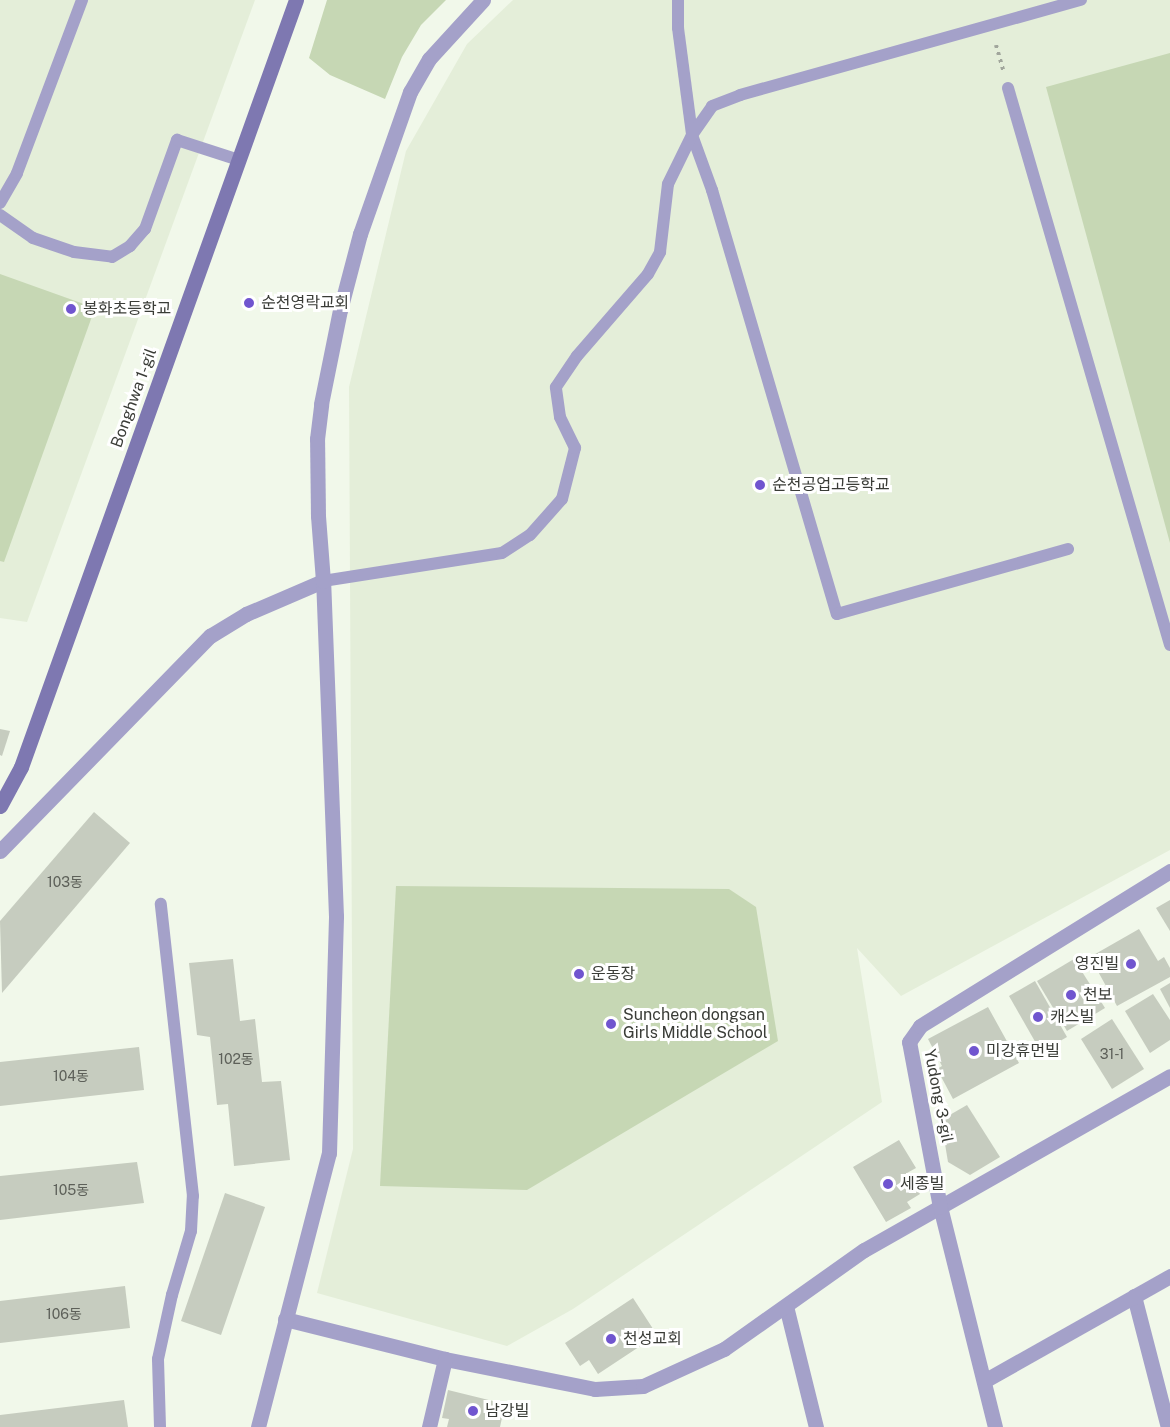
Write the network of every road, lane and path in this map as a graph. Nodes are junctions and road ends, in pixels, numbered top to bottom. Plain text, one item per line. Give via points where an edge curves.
1 (81, 0) edge
2 (296, 0) edge
3 (483, 0) edge
4 (678, 0) edge
5 (1081, 0) edge
6 (991, 25) junction
7 (1008, 88) joint
8 (692, 135) junction
9 (239, 160) junction
10 (0, 203) edge
11 (0, 215) edge
12 (1068, 549) dead end
13 (323, 580) junction
14 (1170, 645) edge
15 (0, 806) edge
16 (0, 851) edge
17 (1170, 871) edge
18 (161, 904) dead end
19 (1170, 1076) edge
20 (940, 1207) junction
21 (1170, 1276) edge
22 (1134, 1296) junction
23 (786, 1306) junction
24 (285, 1319) junction
25 (446, 1359) junction
26 (984, 1381) junction
27 (160, 1427) edge
28 (258, 1427) edge
29 (429, 1427) edge
30 (816, 1427) edge
31 (995, 1427) edge
32 (1168, 1427) edge

1 - 10 lane via 17,173
2 - 9 street, Bonghwa 1-gil
3 - 13 street via 429,58 410,92 360,234 331,352 317,439
4 - 8 lane
5 - 6 lane
6 - 7 path
6 - 8 lane via 740,95 712,106
7 - 14 lane
8 - 12 lane via 712,190 837,614
8 - 13 lane via 668,184 660,252 648,274 577,356 556,387 560,417 575,448 562,499 530,535 502,553
9 - 11 lane via 177,140 145,229 130,246 112,257 74,252 33,238
9 - 15 street, Bonghwa 1-gil via 21,766
13 - 16 street via 246,614 210,636
13 - 24 street via 336,916 329,1153
17 - 20 street, Yudong 3-gil via 920,1026 909,1042
18 - 27 lane via 193,1196 191,1231 158,1359
19 - 20 street
20 - 23 street via 864,1250
20 - 26 street, Yudong 3-gil
21 - 22 street
22 - 26 street
22 - 32 street
23 - 25 street via 724,1349 643,1386 595,1389
23 - 30 street
24 - 25 street
24 - 28 street
25 - 29 street
26 - 31 street, Yudong 3-gil

